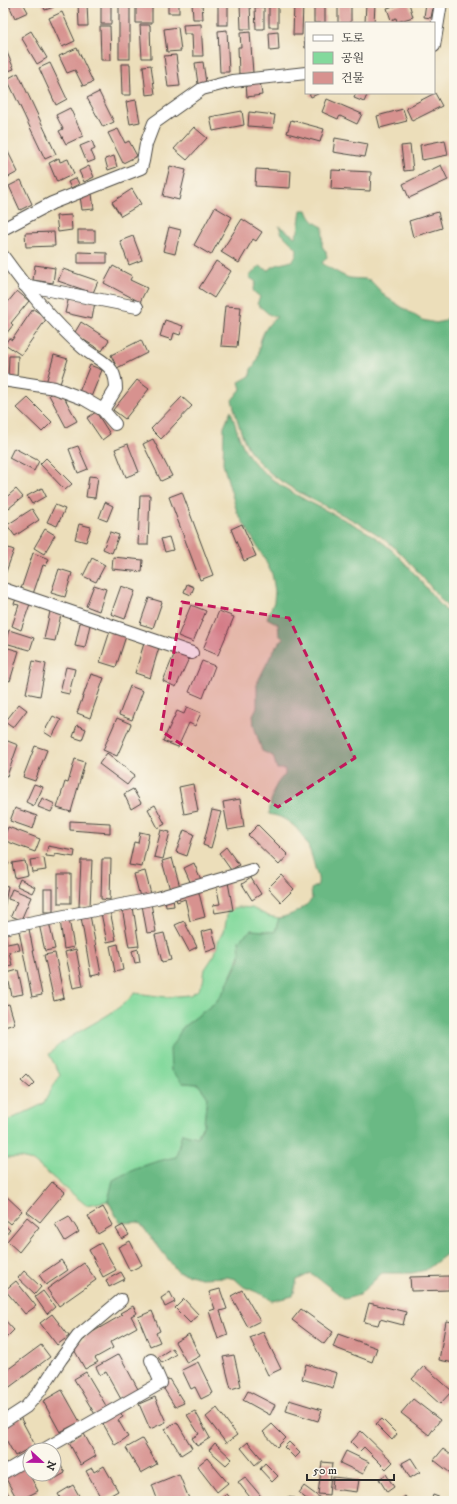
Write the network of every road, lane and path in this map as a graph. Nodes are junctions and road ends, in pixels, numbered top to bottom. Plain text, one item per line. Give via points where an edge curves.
1 (441, 3) edge
2 (435, 40) edge
3 (305, 72) edge
4 (3, 229) edge
5 (3, 256) edge
6 (24, 285) junction
7 (137, 307) dead end
8 (3, 380) edge
9 (103, 410) junction
10 (115, 424) dead end
11 (3, 589) edge
12 (192, 653) dead end
13 (252, 870) dead end
14 (3, 928) edge
15 (121, 1300) dead end
16 (151, 1360) dead end
17 (3, 1422) edge
18 (57, 1442) edge
19 (22, 1462) edge
20 (3, 1473) edge

1 - 2 street
3 - 4 street via 233,81 202,89 154,124 146,144 141,168 52,203
5 - 6 street
6 - 7 street
6 - 9 street via 84,349 112,371 116,389
8 - 9 street via 55,388 84,399
9 - 10 street
11 - 12 street
13 - 14 street via 157,898
15 - 17 street via 78,1336 26,1407
16 - 18 street via 161,1383
19 - 20 street

